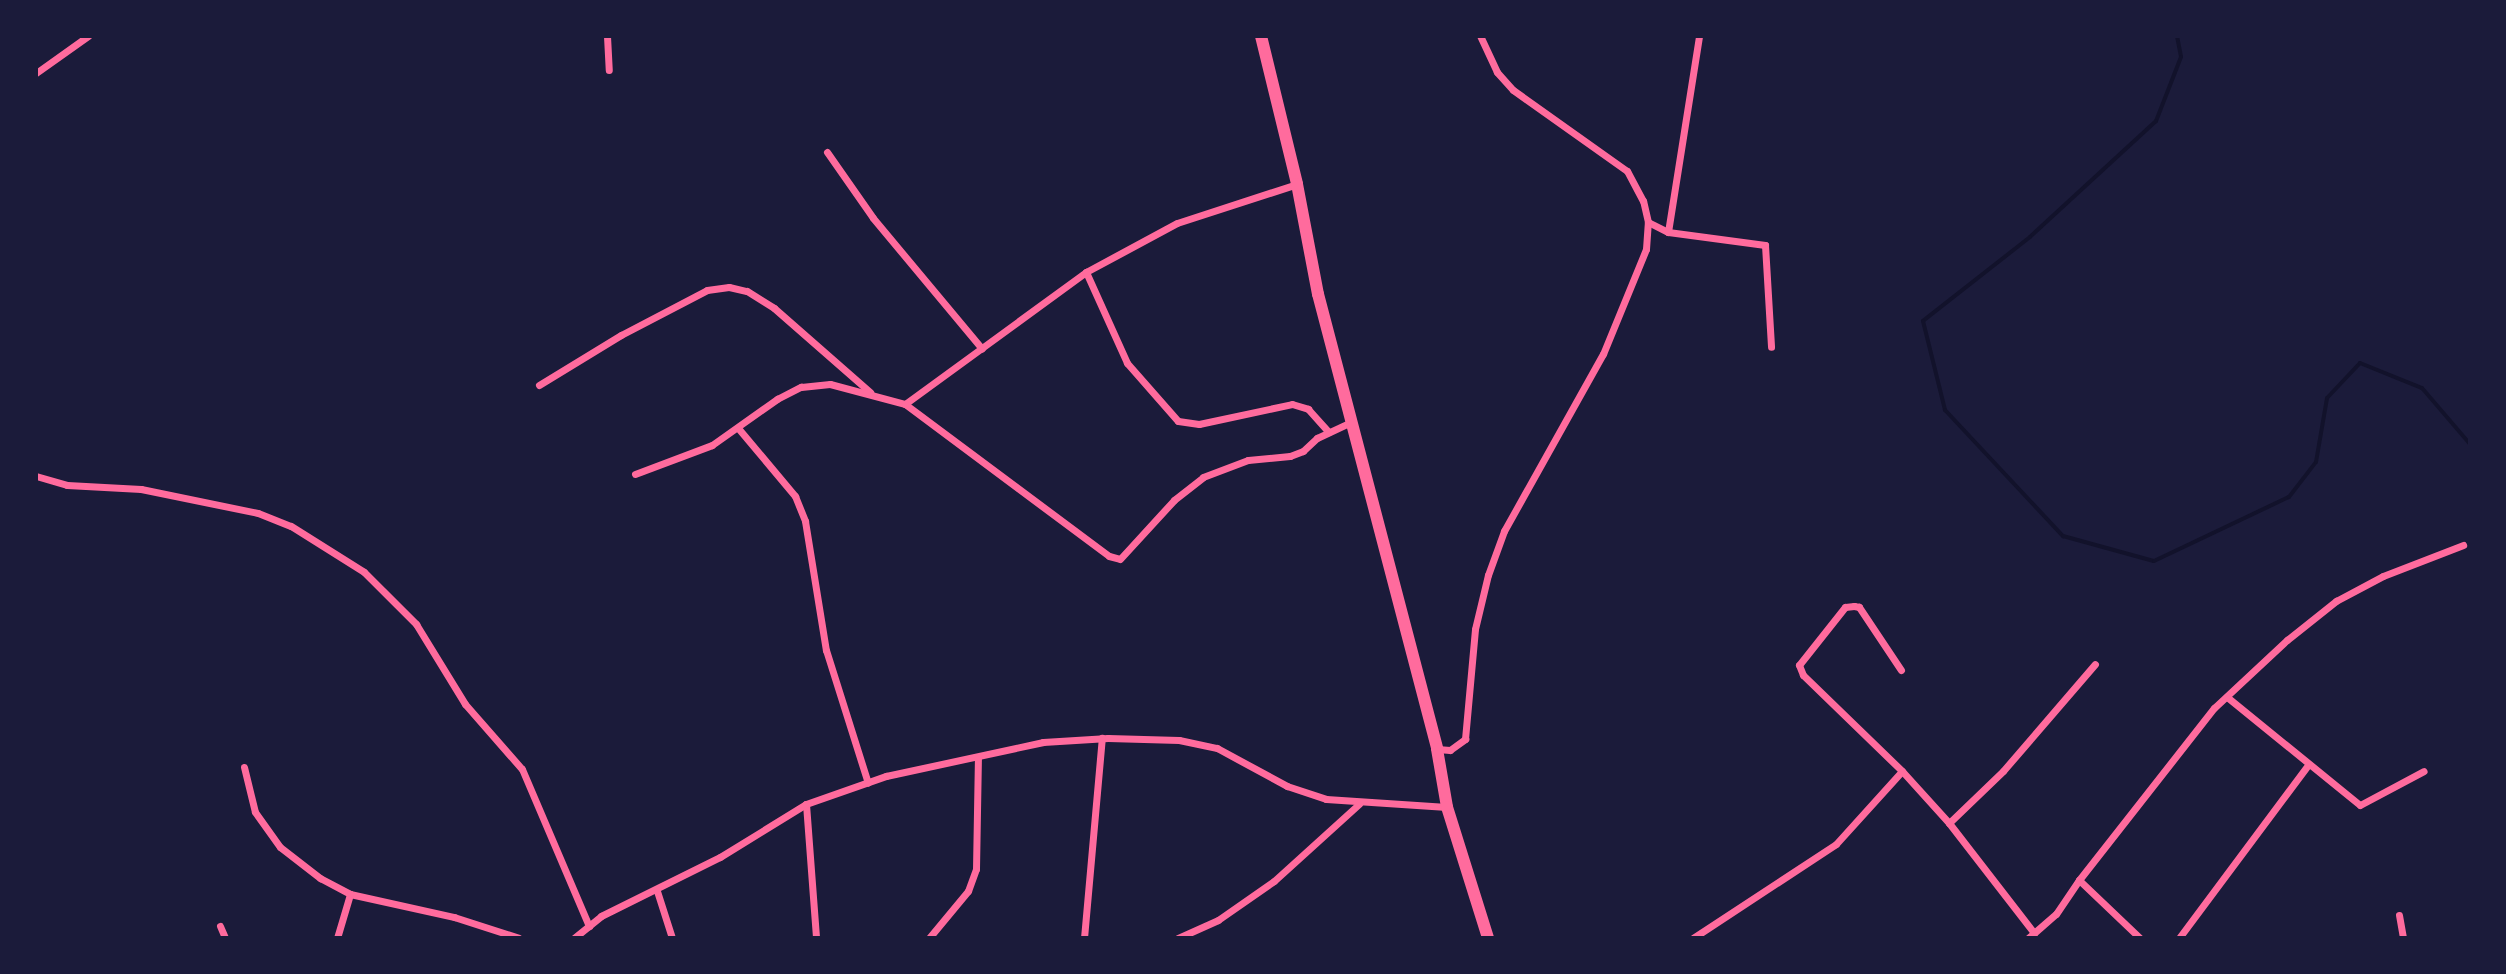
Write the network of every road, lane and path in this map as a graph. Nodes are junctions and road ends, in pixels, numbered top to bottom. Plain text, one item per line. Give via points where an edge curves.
1 (88, 36) edge
2 (607, 36) edge
3 (1261, 36) edge
4 (1480, 36) edge
5 (1699, 36) edge
6 (609, 70) dead end
7 (36, 73) edge
8 (827, 152) dead end
9 (1297, 184) junction
10 (1648, 222) junction
11 (1668, 232) junction
12 (1086, 272) junction
13 (1771, 347) dead end
14 (982, 349) junction
15 (539, 385) dead end
16 (872, 394) junction
17 (905, 404) junction
18 (1352, 422) junction
19 (738, 428) junction
20 (1329, 432) junction
21 (635, 474) dead end
22 (36, 476) edge
23 (2463, 545) dead end
24 (2095, 664) dead end
25 (1901, 670) dead end
26 (2227, 697) junction
27 (1102, 738) junction
28 (1437, 749) junction
29 (978, 757) junction
30 (2308, 765) junction
31 (244, 767) dead end
32 (1902, 771) junction
33 (2424, 771) dead end
34 (868, 783) junction
35 (806, 804) junction
36 (1359, 804) junction
37 (1447, 807) junction
38 (1949, 823) junction
39 (2079, 880) junction
40 (657, 891) junction
41 (350, 894) junction
42 (2399, 915) dead end
43 (220, 926) dead end
44 (589, 926) junction
45 (2031, 935) edge
46 (225, 938) edge
47 (337, 938) edge
48 (519, 938) edge
49 (574, 938) edge
50 (672, 938) edge
51 (816, 938) edge
52 (929, 938) edge
53 (1084, 938) edge
54 (1178, 938) edge
55 (1488, 938) edge
56 (1693, 938) edge
57 (2140, 938) edge
58 (2179, 938) edge
59 (2403, 938) edge

1 - 7 street
2 - 6 street
3 - 9 highway
4 - 10 street via 1497,72 1513,90 1627,171
5 - 11 street
8 - 14 street via 873,218
9 - 12 street via 1177,223
9 - 18 highway via 1318,294
10 - 11 street
10 - 28 street via 1646,249 1603,354 1504,531 1475,629 1465,739 1450,750
11 - 13 street via 1765,245
12 - 14 street
12 - 20 street via 1127,363 1178,421 1199,424 1292,404 1308,409
14 - 17 street
15 - 16 street via 707,290 729,287 774,308
16 - 17 street
16 - 19 street via 830,384 801,387
17 - 20 street via 1120,559 1174,500 1203,477 1248,460 1290,456
18 - 20 street
18 - 28 highway
19 - 21 street via 712,445
19 - 34 street via 795,496 805,521 826,650
22 - 44 street via 67,485 141,489 258,513 291,526 364,572 416,624 465,704 522,769
23 - 26 street via 2336,601
24 - 38 street via 2003,771
25 - 32 street via 1854,606 1845,607 1799,665 1803,675
26 - 30 street
26 - 39 street
27 - 29 street via 1043,742
27 - 36 street via 1179,740 1217,748 1287,786
27 - 53 street
28 - 37 highway
29 - 34 street
29 - 52 street via 976,869 968,891
30 - 33 street via 2360,805
30 - 58 street
31 - 41 street via 255,812 280,847
32 - 38 street
32 - 56 street via 1836,844
34 - 35 street
35 - 40 street
35 - 51 street
36 - 37 street
36 - 54 street via 1274,881 1218,920
37 - 55 highway
38 - 45 street
39 - 45 street via 2056,914
39 - 57 street
40 - 44 street
40 - 50 street
41 - 47 street
41 - 48 street
42 - 59 street
43 - 46 street
44 - 49 street

